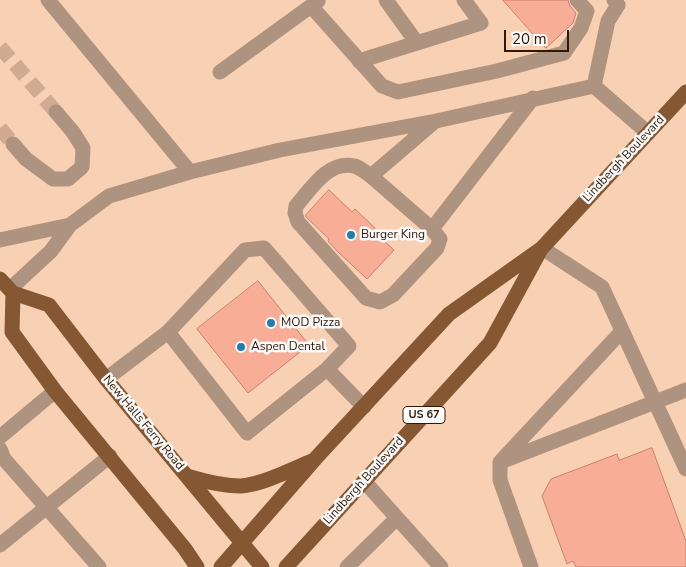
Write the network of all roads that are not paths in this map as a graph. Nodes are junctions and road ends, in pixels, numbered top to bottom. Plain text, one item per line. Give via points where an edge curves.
1 (48, 0) edge
2 (386, 0) edge
3 (464, 0) edge
4 (577, 0) edge
5 (614, 0) edge
6 (315, 3) edge
7 (417, 43) junction
8 (359, 61) junction
9 (220, 72) dead end
10 (594, 86) junction
11 (686, 92) edge
12 (533, 98) junction
13 (56, 112) tunnel mouth
14 (436, 121) junction
15 (648, 133) junction
16 (13, 144) tunnel mouth
17 (190, 172) junction
18 (371, 176) junction
19 (70, 225) junction
20 (432, 229) junction
21 (0, 240) edge
22 (542, 248) junction
23 (8, 287) edge
24 (622, 331) junction
25 (168, 332) junction
26 (327, 369) junction
27 (106, 379) junction
28 (55, 390) junction
29 (686, 390) edge
30 (655, 402) junction
31 (364, 408) junction
32 (0, 437) edge
33 (0, 449) edge
34 (110, 456) junction
35 (315, 459) junction
36 (500, 462) junction
37 (686, 468) edge
38 (187, 476) junction
39 (364, 481) junction
40 (46, 507) junction
41 (397, 518) junction
42 (241, 543) junction
43 (0, 545) edge
44 (99, 567) edge
45 (197, 567) edge
46 (221, 567) edge
47 (262, 567) edge
48 (286, 567) edge
49 (347, 567) edge
50 (441, 567) edge
51 (531, 567) edge

1 - 17 lane
2 - 7 lane
3 - 7 lane via 481,23
4 - 8 lane via 587,11 581,28 564,53 539,60 398,92 382,86
5 - 10 lane via 618,5 608,21
6 - 8 lane
6 - 9 lane
7 - 8 lane
10 - 12 lane
10 - 15 lane
11 - 15 main road, Lindbergh Boulevard / US 67
12 - 14 lane
12 - 20 lane
13 - 16 lane via 83,148 82,167 68,179 53,179 26,159
14 - 17 lane via 280,150
14 - 18 lane
15 - 22 main road, Lindbergh Boulevard / US 67
17 - 19 lane via 109,196
18 - 20 lane
18 - 20 lane via 356,166 341,166 326,172 296,206 295,213 298,222 366,298 380,302 393,295 437,248 440,239
19 - 21 lane
19 - 23 lane via 51,251
22 - 24 lane via 602,287
22 - 31 main road, Lindbergh Boulevard / US 67 via 449,314
22 - 39 main road, Lindbergh Boulevard / US 67 via 490,343
23 - 27 main road, New Halls Ferry Road via 49,305
23 - 28 main road via 12,332
24 - 30 lane
24 - 36 lane
25 - 26 lane via 247,433
25 - 26 lane via 245,250 264,248 350,346
25 - 27 lane
26 - 31 lane
27 - 38 main road, New Halls Ferry Road
28 - 32 lane
28 - 34 main road
29 - 30 lane
30 - 36 lane
30 - 37 lane
31 - 35 main road, Lindbergh Boulevard / US 67
33 - 40 lane via 4,459
34 - 40 lane
34 - 45 main road
35 - 38 main road via 272,478 243,486 218,485
35 - 42 main road, US 67
36 - 51 lane via 500,480
38 - 42 main road, New Halls Ferry Road
39 - 41 lane
39 - 48 main road, Lindbergh Boulevard / US 67
40 - 43 lane
40 - 44 lane
41 - 49 lane
41 - 50 lane
42 - 46 main road, US 67
42 - 47 main road, New Halls Ferry Road

